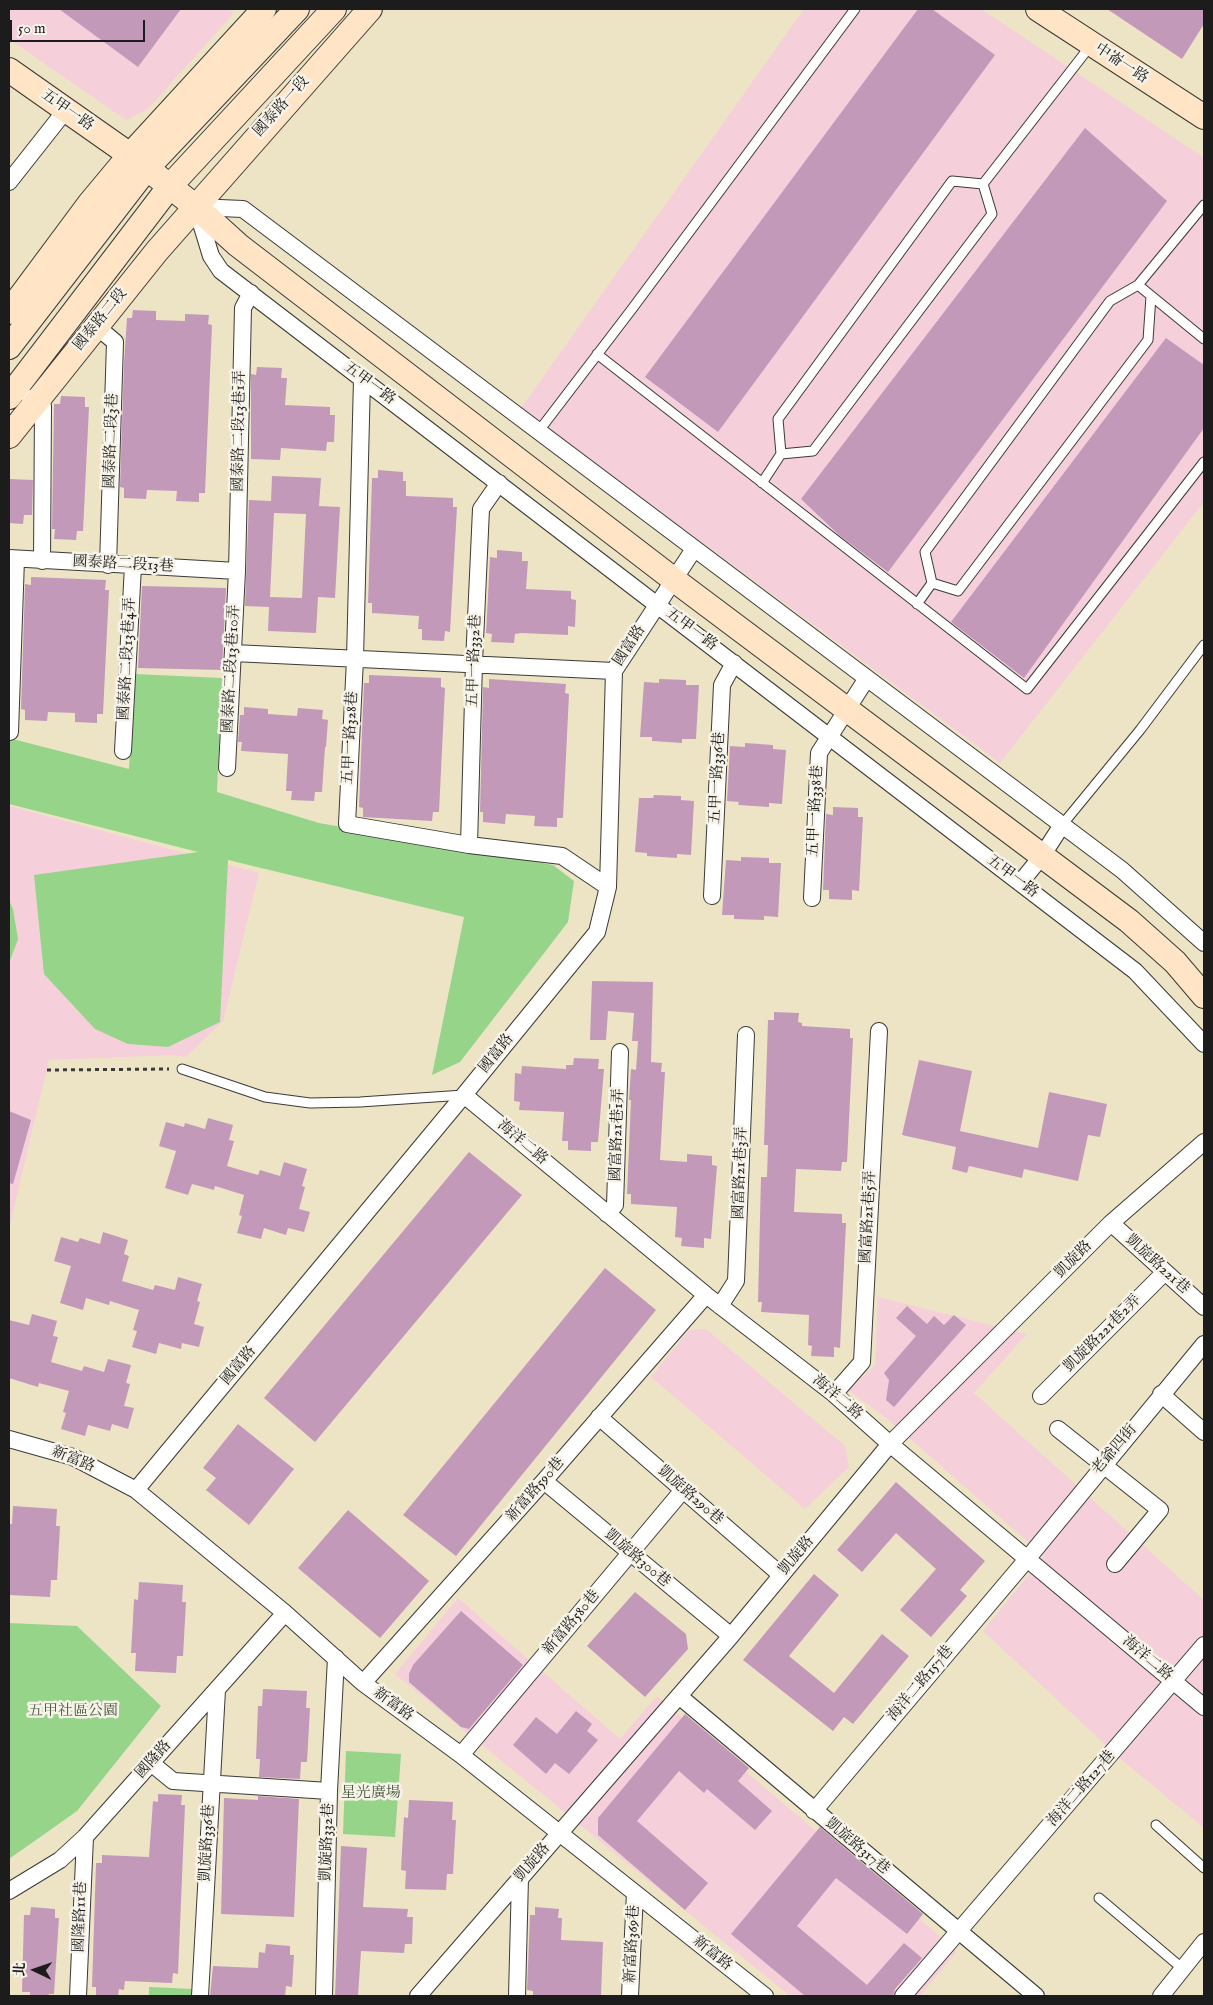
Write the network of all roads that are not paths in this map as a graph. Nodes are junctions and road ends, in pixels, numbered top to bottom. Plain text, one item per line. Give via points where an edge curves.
1 (264, 9) edge
2 (297, 9) edge
3 (334, 9) edge
4 (370, 9) edge
5 (855, 9) edge
6 (1038, 9) edge
7 (1092, 45) junction
8 (9, 70) edge
9 (65, 111) junction
10 (1204, 117) edge
11 (139, 162) junction
12 (9, 182) edge
13 (983, 184) junction
14 (170, 186) junction
15 (1204, 205) edge
16 (196, 207) junction
17 (1138, 285) junction
18 (250, 293) junction
19 (1152, 296) junction
20 (9, 312) edge
21 (96, 326) junction
22 (1204, 339) edge
23 (9, 347) edge
24 (597, 354) junction
25 (362, 379) junction
26 (10, 395) edge
27 (37, 399) junction
28 (538, 432) junction
29 (9, 436) edge
30 (781, 454) junction
31 (1204, 462) edge
32 (762, 483) junction
33 (499, 484) junction
34 (694, 549) junction
35 (12, 558) edge
36 (42, 561) junction
37 (108, 565) junction
38 (133, 566) junction
39 (237, 571) junction
40 (673, 579) junction
41 (932, 583) junction
42 (917, 604) junction
43 (657, 605) junction
44 (1204, 645) edge
45 (233, 653) junction
46 (355, 659) junction
47 (474, 663) junction
48 (734, 664) junction
49 (614, 670) junction
50 (867, 678) junction
51 (848, 708) junction
52 (10, 732) edge
53 (830, 737) junction
54 (123, 751) dead end
55 (227, 768) dead end
56 (1062, 825) junction
57 (469, 845) junction
58 (1042, 856) junction
59 (1020, 883) junction
60 (608, 887) junction
61 (712, 896) dead end
62 (812, 898) dead end
63 (1204, 943) edge
64 (1204, 996) edge
65 (879, 1031) dead end
66 (746, 1035) dead end
67 (1204, 1044) edge
68 (620, 1052) dead end
69 (182, 1069) road end
70 (464, 1095) junction
71 (1204, 1142) edge
72 (606, 1214) junction
73 (1111, 1224) junction
74 (1165, 1272) junction
75 (706, 1294) junction
76 (720, 1306) junction
77 (1204, 1306) edge
78 (1204, 1344) edge
79 (834, 1394) junction
80 (1161, 1394) junction
81 (1041, 1396) dead end
82 (599, 1417) junction
83 (1058, 1430) dead end
84 (1204, 1432) edge
85 (9, 1439) edge
86 (890, 1444) junction
87 (1102, 1466) junction
88 (544, 1481) junction
89 (136, 1490) junction
90 (683, 1490) junction
91 (631, 1553) junction
92 (1028, 1558) junction
93 (1115, 1564) dead end
94 (781, 1575) junction
95 (285, 1613) junction
96 (731, 1636) junction
97 (1204, 1645) edge
98 (336, 1658) junction
99 (1174, 1682) junction
100 (363, 1683) junction
101 (217, 1690) junction
102 (679, 1696) junction
103 (1204, 1707) edge
104 (461, 1755) junction
105 (151, 1763) junction
106 (212, 1784) junction
107 (329, 1791) junction
108 (814, 1811) junction
109 (1156, 1825) dead end
110 (560, 1832) junction
111 (84, 1838) junction
112 (1204, 1868) edge
113 (520, 1878) junction
114 (9, 1891) edge
115 (635, 1893) junction
116 (1098, 1898) dead end
117 (959, 1932) junction
118 (1204, 1942) edge
119 (1183, 1969) junction
120 (78, 1996) edge
121 (200, 1996) edge
122 (324, 1996) edge
123 (418, 1996) edge
124 (516, 1996) edge
125 (630, 1996) edge
126 (765, 1996) edge
127 (903, 1996) edge
128 (1036, 1996) edge
129 (1161, 1996) edge

1 - 11 street
2 - 11 street
3 - 14 street, 國泰路一段
4 - 16 street, 國泰路一段
5 - 24 lane
6 - 7 street, 中崙一路
7 - 10 street, 中崙一路
7 - 13 lane
8 - 9 street, 五甲一路
9 - 11 street, 五甲一路
9 - 12 street
11 - 14 street, 五甲一路
11 - 20 street via 90,203
11 - 23 street
13 - 30 lane via 992,214 813,451
13 - 30 lane via 952,181 778,419
14 - 16 street, 五甲一路
14 - 26 street, 國泰路二段
15 - 17 lane
16 - 18 street, 五甲一路 via 211,256 221,271
16 - 21 street, 國泰路二段
16 - 28 street via 243,209
16 - 40 street, 五甲一路 via 238,245
17 - 19 lane
17 - 41 lane via 1110,302 925,552
18 - 25 street, 五甲一路
18 - 39 street, 國泰路二段13巷1弄 via 243,308
19 - 22 lane
19 - 41 lane via 1148,340 958,592
21 - 27 street, 國泰路二段
21 - 37 street, 國泰路二段3巷 via 115,342
24 - 28 lane
24 - 32 lane
25 - 33 street, 五甲一路
25 - 46 street, 五甲一路328巷
26 - 27 street
27 - 29 street, 國泰路二段
27 - 36 street via 43,406
28 - 34 street
30 - 32 lane
31 - 42 lane via 1027,689
32 - 42 lane
33 - 43 street, 五甲一路
33 - 47 street, 五甲一路332巷 via 481,509
34 - 40 street, 國富路
34 - 50 street
35 - 36 street, 國泰路二段13巷
35 - 52 street
36 - 37 street, 國泰路二段13巷
37 - 38 street, 國泰路二段13巷
38 - 39 street, 國泰路二段13巷
38 - 54 street, 國泰路二段13巷4弄
39 - 45 street, 國泰路二段13巷10弄
40 - 43 street, 國富路
40 - 51 street, 五甲一路
41 - 42 lane
43 - 48 street, 五甲一路
43 - 49 street, 國富路
44 - 56 lane
45 - 46 street
45 - 55 street, 國泰路二段13巷10弄
46 - 47 street
46 - 57 street, 五甲一路328巷 via 347,824
47 - 49 street
47 - 57 street, 五甲一路332巷
48 - 53 street, 五甲一路
48 - 61 street, 五甲一路336巷 via 722,685
49 - 60 street, 國富路
50 - 51 street, 五甲一路338巷
50 - 56 street
51 - 53 street, 五甲一路338巷
51 - 58 street, 五甲一路
53 - 59 street, 五甲一路
53 - 62 street, 五甲一路338巷 via 819,753
56 - 58 street
56 - 63 street via 1122,870
57 - 60 street, 五甲一路328巷 via 562,856
58 - 59 street
58 - 64 street, 五甲一路 via 1130,922 1175,962
59 - 67 street, 五甲一路 via 1135,971
60 - 70 street, 國富路 via 596,932
65 - 79 street, 國富路21巷5弄 via 862,1362
66 - 76 street, 國富路21巷3弄 via 736,1282
68 - 72 street, 國富路21巷1弄 via 615,1205
69 - 70 lane via 265,1096 310,1103
70 - 72 street, 海洋二路
70 - 89 street, 國富路
71 - 73 street, 凱旋路
72 - 75 street, 海洋二路
73 - 74 street, 凱旋路221巷
73 - 86 street, 凱旋路
74 - 77 street, 凱旋路221巷
74 - 81 street, 凱旋路221巷2弄
75 - 76 street, 海洋二路
75 - 82 street, 新富路590巷
76 - 79 street, 海洋二路
78 - 80 street, 老爺四街
79 - 86 street, 海洋二路
80 - 84 street
80 - 87 street, 老爺四街
82 - 88 street, 新富路590巷
82 - 90 street, 凱旋路290巷
83 - 87 street
85 - 89 street, 新富路 via 72,1457
86 - 92 street, 海洋二路
86 - 94 street, 凱旋路
87 - 92 street, 老爺四街
87 - 93 street via 1160,1510
88 - 91 street, 凱旋路300巷
88 - 100 street, 新富路590巷
89 - 95 street, 新富路
90 - 91 street, 新富路580巷
90 - 94 street, 凱旋路290巷
91 - 96 street, 凱旋路300巷
91 - 104 street, 新富路580巷
92 - 99 street, 海洋二路
92 - 108 street, 海洋二路157巷
94 - 96 street, 凱旋路
95 - 98 street, 新富路
95 - 101 street, 國隆路
96 - 102 street, 凱旋路
97 - 99 street, 海洋二路127巷
98 - 100 street, 新富路
98 - 107 street, 凱旋路332巷
99 - 103 street, 海洋二路
99 - 117 street, 海洋二路127巷
100 - 104 street, 新富路
101 - 105 street, 國隆路
101 - 106 street, 凱旋路336巷
102 - 108 street, 凱旋路317巷
102 - 110 street, 凱旋路
104 - 110 street, 新富路
105 - 106 street via 173,1781
105 - 111 street, 國隆路
106 - 107 street
106 - 121 street, 凱旋路336巷
107 - 122 street, 凱旋路332巷
108 - 117 street, 凱旋路317巷
109 - 112 lane
110 - 113 street, 凱旋路
110 - 115 street, 新富路
111 - 114 street, 國隆路 via 60,1860
111 - 120 street, 國隆路11巷
113 - 123 street, 凱旋路
113 - 124 street
115 - 125 street, 新富路369巷
115 - 126 street, 新富路
116 - 119 lane
117 - 127 street, 海洋二路127巷
117 - 128 street, 凱旋路317巷
118 - 119 street
119 - 129 street

